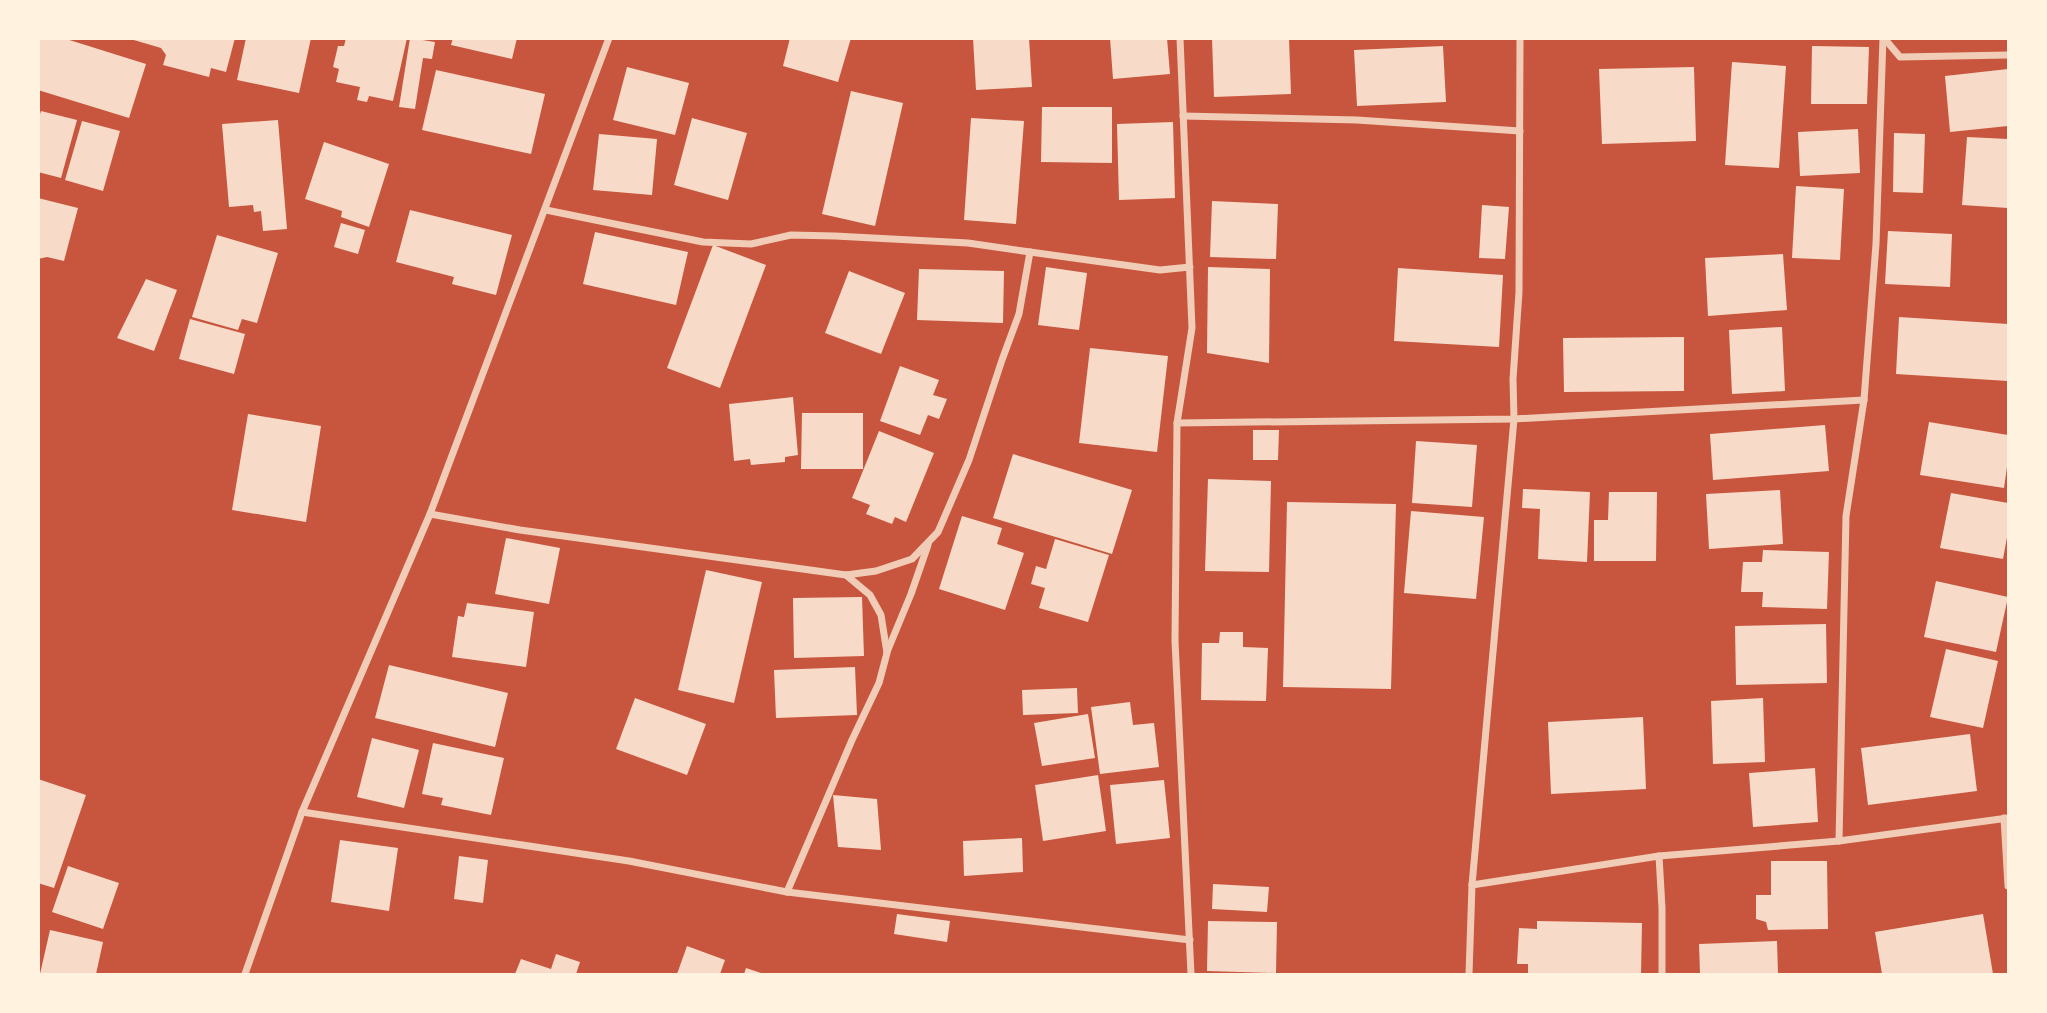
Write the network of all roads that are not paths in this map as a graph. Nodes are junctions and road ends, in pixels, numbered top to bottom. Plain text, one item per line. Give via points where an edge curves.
1 (609, 38) edge
2 (1180, 38) edge
3 (1520, 38) edge
4 (1884, 38) edge
5 (2008, 55) edge
6 (1183, 116) junction
7 (1520, 131) junction
8 (546, 210) junction
9 (1030, 252) junction
10 (1190, 267) junction
11 (1864, 400) junction
12 (1514, 419) junction
13 (1177, 423) junction
14 (430, 514) junction
15 (930, 541) junction
16 (845, 575) junction
17 (887, 653) junction
18 (302, 812) junction
19 (2006, 818) edge
20 (1839, 841) junction
21 (1659, 856) junction
22 (1472, 885) junction
23 (2008, 887) edge
24 (787, 892) junction
25 (1189, 940) junction
26 (245, 975) edge
27 (1191, 975) edge
28 (1469, 975) edge
29 (1662, 975) edge

1 - 8 street
2 - 6 street
3 - 7 street
4 - 5 street via 1900,57
4 - 11 street via 1877,244
6 - 7 street via 1357,120
6 - 10 street
7 - 12 street
8 - 9 street via 704,242 751,244 791,235 835,236 968,243
8 - 14 street
9 - 10 street via 1160,270
9 - 15 street via 1019,314 969,460
10 - 13 street via 1192,328
11 - 12 street
11 - 20 street via 1846,516
12 - 13 street
12 - 22 street
13 - 25 street via 1175,641
14 - 16 street
14 - 18 street
15 - 16 street via 912,559
15 - 17 street
16 - 17 street via 876,605
17 - 24 street via 879,683
18 - 24 street via 629,862
18 - 26 street
19 - 20 street
19 - 23 street
20 - 21 street
21 - 22 street
21 - 29 street
22 - 28 street
24 - 25 street
25 - 27 street

